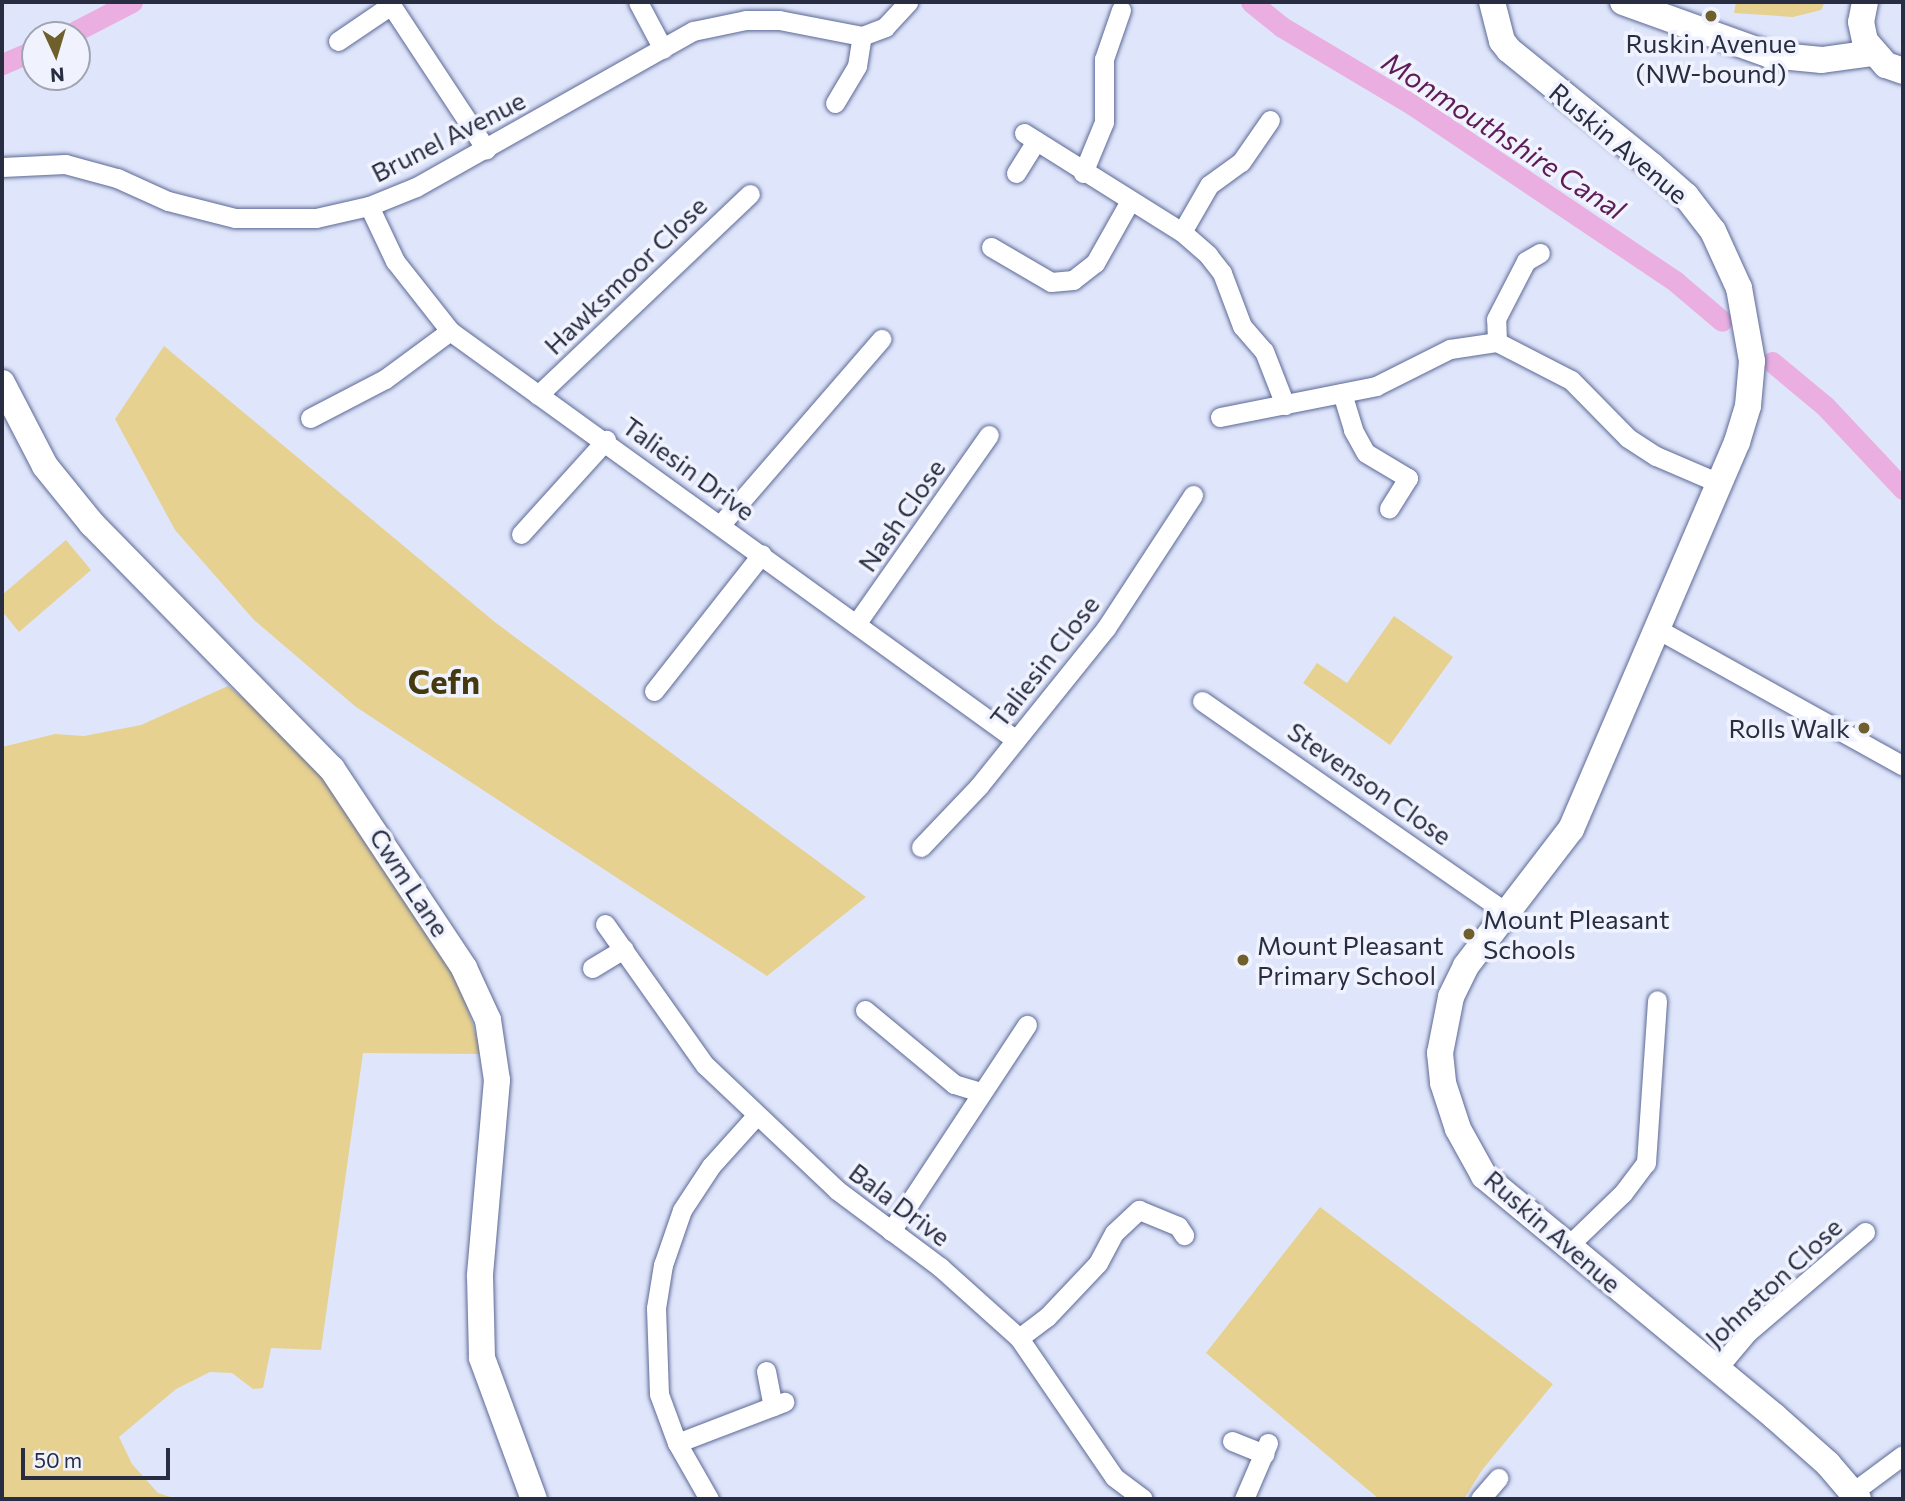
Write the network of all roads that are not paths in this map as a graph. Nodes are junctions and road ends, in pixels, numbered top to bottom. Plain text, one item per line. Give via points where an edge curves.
1 (638, 2) edge
2 (908, 2) edge
3 (1623, 2) edge
4 (1865, 2) edge
5 (1502, 7) edge
6 (1121, 10) dead end
7 (862, 36) junction
8 (338, 41) dead end
9 (663, 49) junction
10 (1872, 52) junction
11 (1903, 71) edge
12 (835, 103) dead end
13 (1270, 120) dead end
14 (486, 149) junction
15 (2, 167) edge
16 (1016, 173) dead end
17 (1083, 173) junction
18 (750, 194) dead end
19 (1130, 201) junction
20 (369, 206) junction
21 (1182, 232) junction
22 (991, 247) dead end
23 (1540, 253) dead end
24 (450, 331) junction
25 (881, 339) dead end
26 (1497, 342) junction
27 (2, 383) edge
28 (1342, 393) junction
29 (537, 395) junction
30 (1285, 405) junction
31 (1220, 417) dead end
32 (310, 418) dead end
33 (989, 435) dead end
34 (606, 440) junction
35 (1721, 484) junction
36 (1193, 495) dead end
37 (1389, 508) dead end
38 (721, 524) junction
39 (521, 534) dead end
40 (762, 554) junction
41 (856, 624) junction
42 (1659, 630) junction
43 (654, 691) dead end
44 (1202, 701) dead end
45 (1016, 740) junction
46 (1903, 766) edge
47 (921, 847) dead end
48 (1506, 912) junction
49 (605, 924) dead end
50 (624, 949) junction
51 (592, 968) dead end
52 (1657, 1000) dead end
53 (865, 1010) dead end
54 (1027, 1026) dead end
55 (980, 1092) junction
56 (756, 1116) junction
57 (891, 1231) junction
58 (1865, 1233) dead end
59 (1184, 1235) dead end
60 (1567, 1247) junction
61 (1019, 1338) junction
62 (1716, 1370) junction
63 (766, 1371) dead end
64 (1232, 1441) dead end
65 (677, 1443) junction
66 (1903, 1455) edge
67 (1498, 1478) dead end
68 (1856, 1496) edge
69 (534, 1499) edge
70 (709, 1499) edge
71 (1143, 1499) edge
72 (1244, 1499) edge
73 (1480, 1499) edge

1 - 9 street
2 - 7 street via 885,27
3 - 10 street via 1770,55 1822,60
4 - 10 street via 1861,22
5 - 35 street, Ruskin Avenue via 1502,41 1509,50 1652,166 1685,196 1713,231 1739,288 1752,361 1748,406
6 - 17 street via 1104,59 1104,122
7 - 9 street, Brunel Avenue via 779,20 746,20 693,31
7 - 12 street via 857,66
8 - 14 street via 391,5
9 - 14 street, Brunel Avenue
10 - 11 street
13 - 21 street via 1241,162 1209,185
14 - 20 street, Brunel Avenue
15 - 20 street, Brunel Avenue via 65,164 117,178 168,201 235,218 316,218
16 - 17 street via 1030,137
17 - 19 street
18 - 29 street, Hawksmoor Close
19 - 21 street
19 - 22 street via 1094,263 1073,280 1051,282
20 - 24 street, Taliesin Drive via 395,261
21 - 30 street via 1222,273 1242,326 1264,351
23 - 26 street via 1526,261 1496,319
24 - 29 street, Taliesin Drive
24 - 32 street via 385,379
25 - 38 street
26 - 28 street via 1450,349 1376,386
26 - 35 street via 1571,380 1628,438 1646,450
27 - 69 street, Cwm Lane via 45,466 92,524 332,769 464,968 488,1020 497,1080 480,1276 482,1358
28 - 30 street
28 - 37 street via 1353,430 1366,453 1408,478
29 - 34 street, Taliesin Drive
30 - 31 street
33 - 41 street, Nash Close
34 - 38 street, Taliesin Drive
34 - 39 street
35 - 42 street, Ruskin Avenue
36 - 45 street, Taliesin Close via 1106,628
38 - 40 street, Taliesin Drive
40 - 41 street, Taliesin Drive
40 - 43 street
41 - 45 street, Taliesin Drive
42 - 46 street
42 - 48 street, Ruskin Avenue via 1571,829
44 - 48 street, Stevenson Close
45 - 47 street, Taliesin Close
48 - 60 street, Ruskin Avenue via 1466,967 1451,998 1440,1053 1443,1083 1458,1129 1484,1176
49 - 50 street, Bala Drive
50 - 51 street
50 - 56 street, Bala Drive via 684,1040
52 - 60 street via 1646,1163 1623,1193
53 - 55 street via 954,1084
54 - 55 street
55 - 57 street
56 - 57 street, Bala Drive via 837,1190
56 - 65 street via 711,1166 682,1210 663,1265 656,1355 659,1394
57 - 61 street, Bala Drive
58 - 62 street, Johnston Close via 1748,1332
59 - 61 street via 1178,1226 1139,1210 1114,1233 1098,1264 1048,1317
60 - 62 street, Ruskin Avenue
61 - 71 street, Bala Drive via 1114,1477
62 - 68 street, Ruskin Avenue via 1810,1448
63 - 65 street via 778,1404
64 - 72 street via 1266,1448
65 - 70 street
66 - 68 street
67 - 73 street

